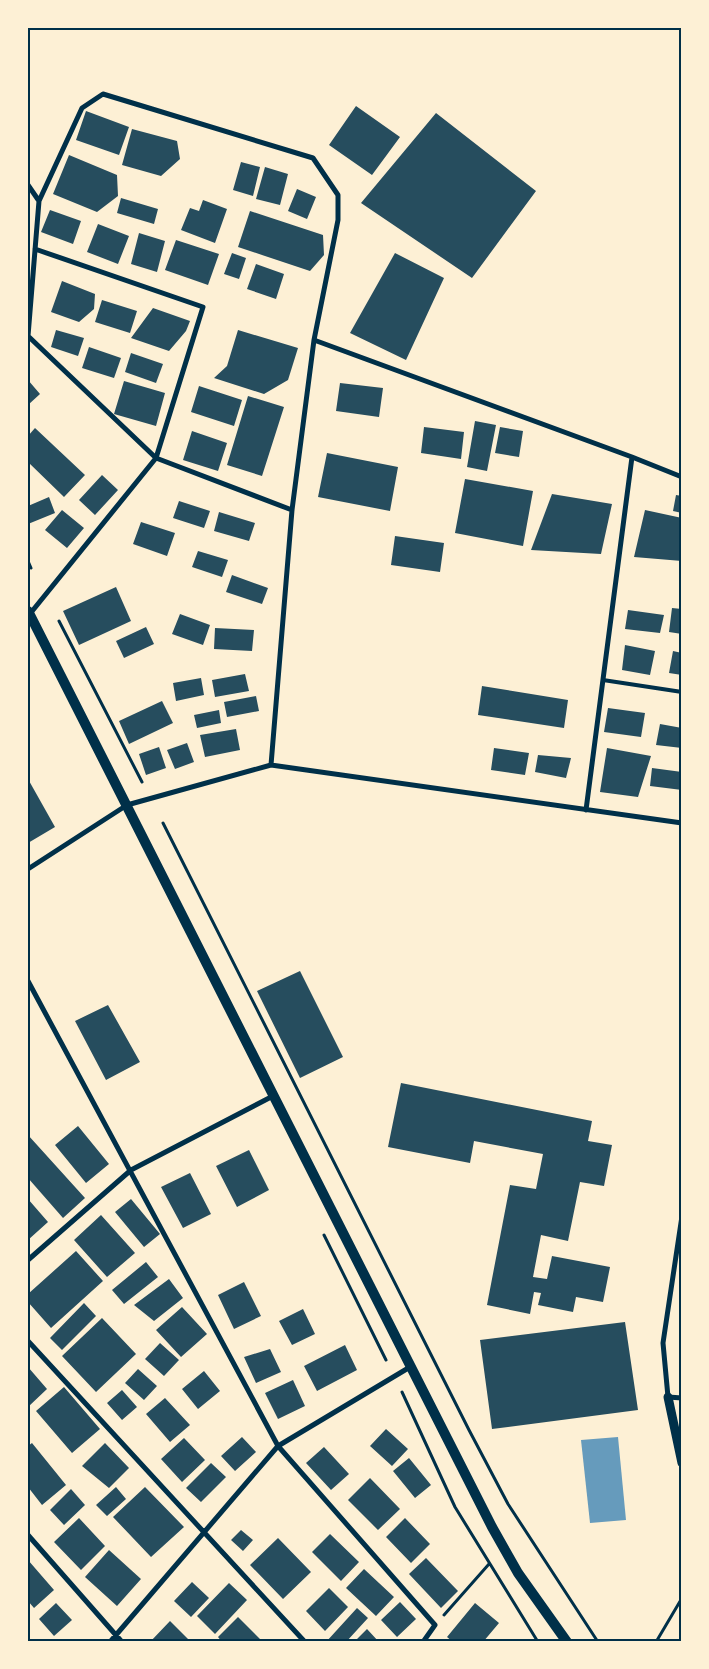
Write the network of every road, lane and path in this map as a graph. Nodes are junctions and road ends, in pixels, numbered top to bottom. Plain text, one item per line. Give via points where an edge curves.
1 (28, 185) edge
2 (39, 202) junction
3 (35, 249) junction
4 (28, 336) edge
5 (314, 340) junction
6 (632, 457) junction
7 (156, 458) junction
8 (682, 477) edge
9 (292, 510) junction
10 (28, 561) edge
11 (31, 568) dead end
12 (28, 614) edge
13 (59, 621) dead end
14 (603, 680) junction
15 (682, 692) edge
16 (271, 765) junction
17 (142, 782) dead end
18 (128, 805) junction
19 (586, 810) junction
20 (682, 823) edge
21 (163, 824) dead end
22 (28, 869) edge
23 (28, 981) edge
24 (272, 1096) junction
25 (131, 1170) junction
26 (682, 1216) edge
27 (320, 1227) dead end
28 (28, 1260) edge
29 (28, 1341) edge
30 (386, 1360) dead end
31 (411, 1367) junction
32 (402, 1392) dead end
33 (668, 1397) junction
34 (682, 1398) edge
35 (278, 1446) junction
36 (682, 1463) edge
37 (204, 1532) junction
38 (28, 1534) edge
39 (489, 1564) junction
40 (682, 1598) edge
41 (436, 1625) junction
42 (116, 1635) junction
43 (110, 1642) edge
44 (122, 1642) edge
45 (305, 1642) edge
46 (423, 1642) edge
47 (538, 1642) edge
48 (567, 1642) edge
49 (598, 1642) edge
50 (656, 1642) edge

1 - 2 street
2 - 3 street
2 - 5 street via 82,108 103,94 314,158 338,195 338,220
3 - 4 street
3 - 7 street via 203,307
4 - 7 street
5 - 6 street
5 - 9 street
6 - 8 street
6 - 14 street
7 - 9 street
7 - 12 street
9 - 16 street
10 - 11 path
12 - 18 main road
13 - 17 path
14 - 15 lane
14 - 19 street
16 - 18 street
16 - 19 street
18 - 22 street
18 - 24 main road
19 - 20 street
21 - 49 path via 469,1430 513,1512
23 - 25 street
24 - 25 street
24 - 31 main road
25 - 28 street
25 - 35 street
26 - 33 street via 663,1343
27 - 30 path
29 - 37 street
31 - 35 street
31 - 48 main road via 514,1565
32 - 39 path via 455,1507
33 - 34 street
33 - 36 street
35 - 37 street
35 - 41 street
37 - 42 street
37 - 45 street
38 - 42 street
39 - 41 path
39 - 47 path
40 - 50 path
41 - 46 street
42 - 43 street
42 - 44 street

